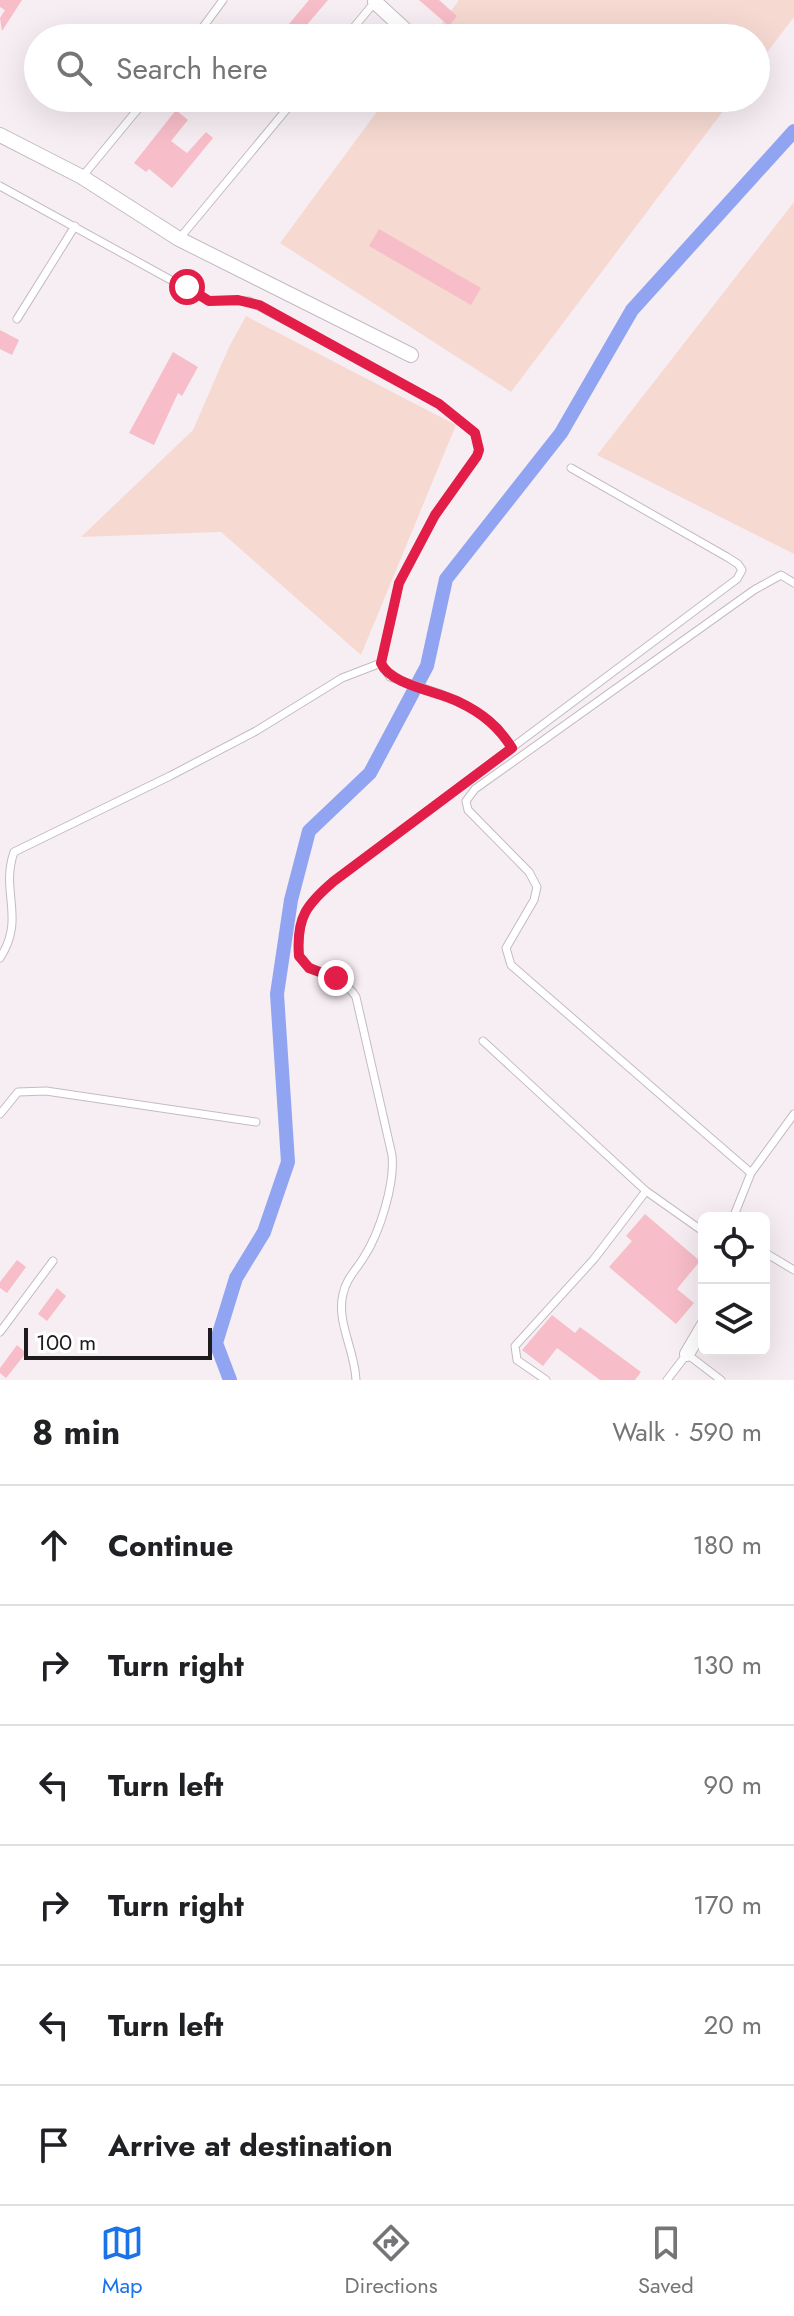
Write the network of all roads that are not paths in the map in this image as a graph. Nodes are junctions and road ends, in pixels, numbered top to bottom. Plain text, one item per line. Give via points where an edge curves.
1 (223, 0) edge
2 (375, 1) edge
3 (205, 24) edge
4 (356, 24) edge
5 (399, 24) edge
6 (135, 112) edge
7 (284, 112) edge
8 (0, 135) edge
9 (82, 177) junction
10 (0, 186) edge
11 (75, 226) junction
12 (179, 239) junction
13 (17, 319) dead end
14 (411, 355) dead end
15 (571, 468) dead end
16 (794, 583) edge
17 (381, 663) junction
18 (512, 748) junction
19 (0, 958) edge
20 (483, 1041) dead end
21 (0, 1114) edge
22 (794, 1114) edge
23 (256, 1122) dead end
24 (751, 1173) junction
25 (646, 1191) junction
26 (735, 1212) edge
27 (698, 1228) edge
28 (770, 1256) edge
29 (53, 1261) dead end
30 (794, 1270) edge
31 (3, 1320) edge
32 (0, 1332) edge
33 (698, 1335) edge
34 (687, 1354) junction
35 (356, 1380) edge
36 (546, 1380) edge
37 (667, 1380) edge
38 (721, 1380) edge

1 - 3 lane
2 - 4 lane
2 - 5 street
6 - 9 lane
7 - 12 lane
8 - 9 street
9 - 12 street
10 - 11 lane
11 - 13 lane
11 - 17 lane via 209,301 249,301 291,321 439,404 475,433 477,456 435,515 399,583
12 - 14 street
15 - 18 lane via 742,570 737,579
16 - 24 lane via 781,575 754,590 475,789 466,801 468,810 529,872 537,887 506,948 511,965
17 - 18 lane via 390,677 441,694 486,718
17 - 19 lane via 342,678 256,731 14,852 4,865 1,883 11,928
18 - 35 lane via 334,881 307,905 301,924 301,961 348,985 356,997 392,1155 394,1172 379,1222 341,1299
20 - 25 lane
21 - 23 lane via 18,1092 46,1091
22 - 24 lane
24 - 26 lane
25 - 27 lane
25 - 36 lane via 594,1259 515,1346 517,1360
28 - 30 lane
29 - 31 lane
31 - 32 lane
33 - 34 street
34 - 37 lane
34 - 38 lane

